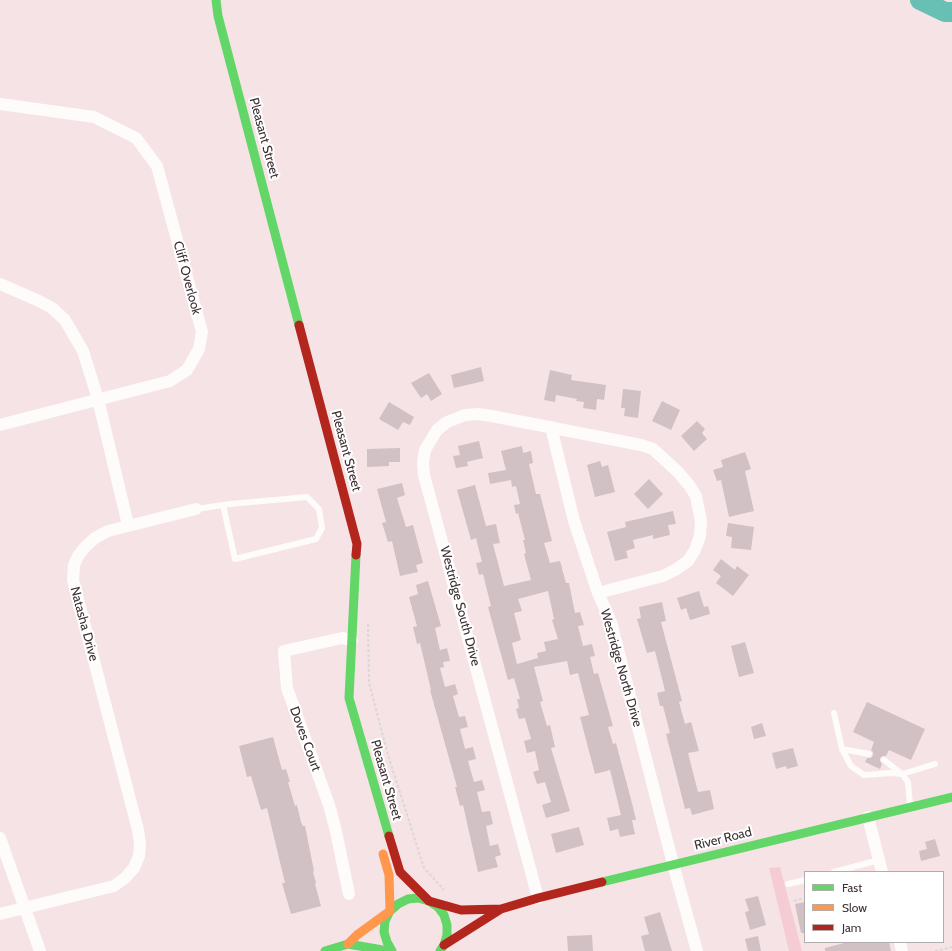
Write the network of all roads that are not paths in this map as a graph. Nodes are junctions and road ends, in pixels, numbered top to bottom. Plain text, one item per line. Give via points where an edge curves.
1 (216, 0) edge
2 (0, 104) edge
3 (0, 284) edge
4 (98, 400) junction
5 (0, 425) edge
6 (551, 427) junction
7 (223, 505) junction
8 (196, 509) joint
9 (128, 525) junction
10 (598, 593) junction
11 (345, 639) junction
12 (834, 713) dead end
13 (842, 749) junction
14 (869, 754) dead end
15 (884, 760) dead end
16 (934, 764) dead end
17 (902, 774) junction
18 (952, 797) edge
19 (910, 807) junction
20 (868, 817) junction
21 (0, 838) edge
22 (380, 844) dead end
23 (879, 860) junction
24 (672, 864) junction
25 (838, 871) edge
26 (882, 871) edge
27 (804, 880) edge
28 (788, 884) dead end
29 (349, 894) dead end
30 (538, 898) junction
31 (429, 901) junction
32 (25, 908) junction
33 (501, 909) junction
34 (390, 911) junction
35 (0, 914) edge
36 (348, 944) junction
37 (442, 948) edge
38 (40, 951) edge
39 (325, 951) edge
40 (388, 951) edge
41 (392, 951) edge
42 (697, 951) edge

1 - 11 main road, Pleasant Street via 218,16 357,544
2 - 4 street, Cliff Overlook via 94,117 136,138 158,166 202,332 200,349 187,370 170,381
3 - 4 street via 47,305 65,320 82,351
4 - 5 street, Cliff Overlook
4 - 9 street
6 - 10 street, Westridge North Drive via 574,521
6 - 10 street, Westridge South Drive via 653,449 689,485 700,510 700,536 688,561 663,576
6 - 30 street, Westridge South Drive via 478,414 465,415 446,422 437,430 425,450 423,462 424,475
7 - 7 lane via 307,497 318,509 322,528 316,539 235,558
7 - 8 lane
8 - 9 street, Natasha Drive
9 - 32 street, Natasha Drive via 108,531 86,546 74,565 73,580 138,830 139,856 134,868 114,886
10 - 24 street, Westridge North Drive via 611,622
11 - 29 street, Doves Court via 284,651 287,688 329,805
11 - 31 main road, Pleasant Street via 349,698 400,872
12 - 13 lane
13 - 14 lane
13 - 17 lane via 851,766 864,775
15 - 17 lane
16 - 17 lane
17 - 19 lane via 908,782
18 - 19 main road, River Road
19 - 20 main road, River Road
20 - 23 street
20 - 24 main road, River Road
21 - 32 street
22 - 34 main road via 389,875
23 - 25 lane
23 - 26 street
24 - 30 main road, River Road
24 - 42 street, Westridge North Drive
27 - 28 lane
30 - 33 main road, River Road
31 - 33 main road, River Road via 461,910
31 - 34 main road, River Road via 408,899
31 - 37 main road, Pleasant Street via 444,915 447,925 447,935
32 - 35 street, Natasha Drive
32 - 38 street
33 - 37 main road, River Road
34 - 36 main road
34 - 41 main road via 385,921 384,932 386,942
36 - 39 main road
36 - 40 main road

